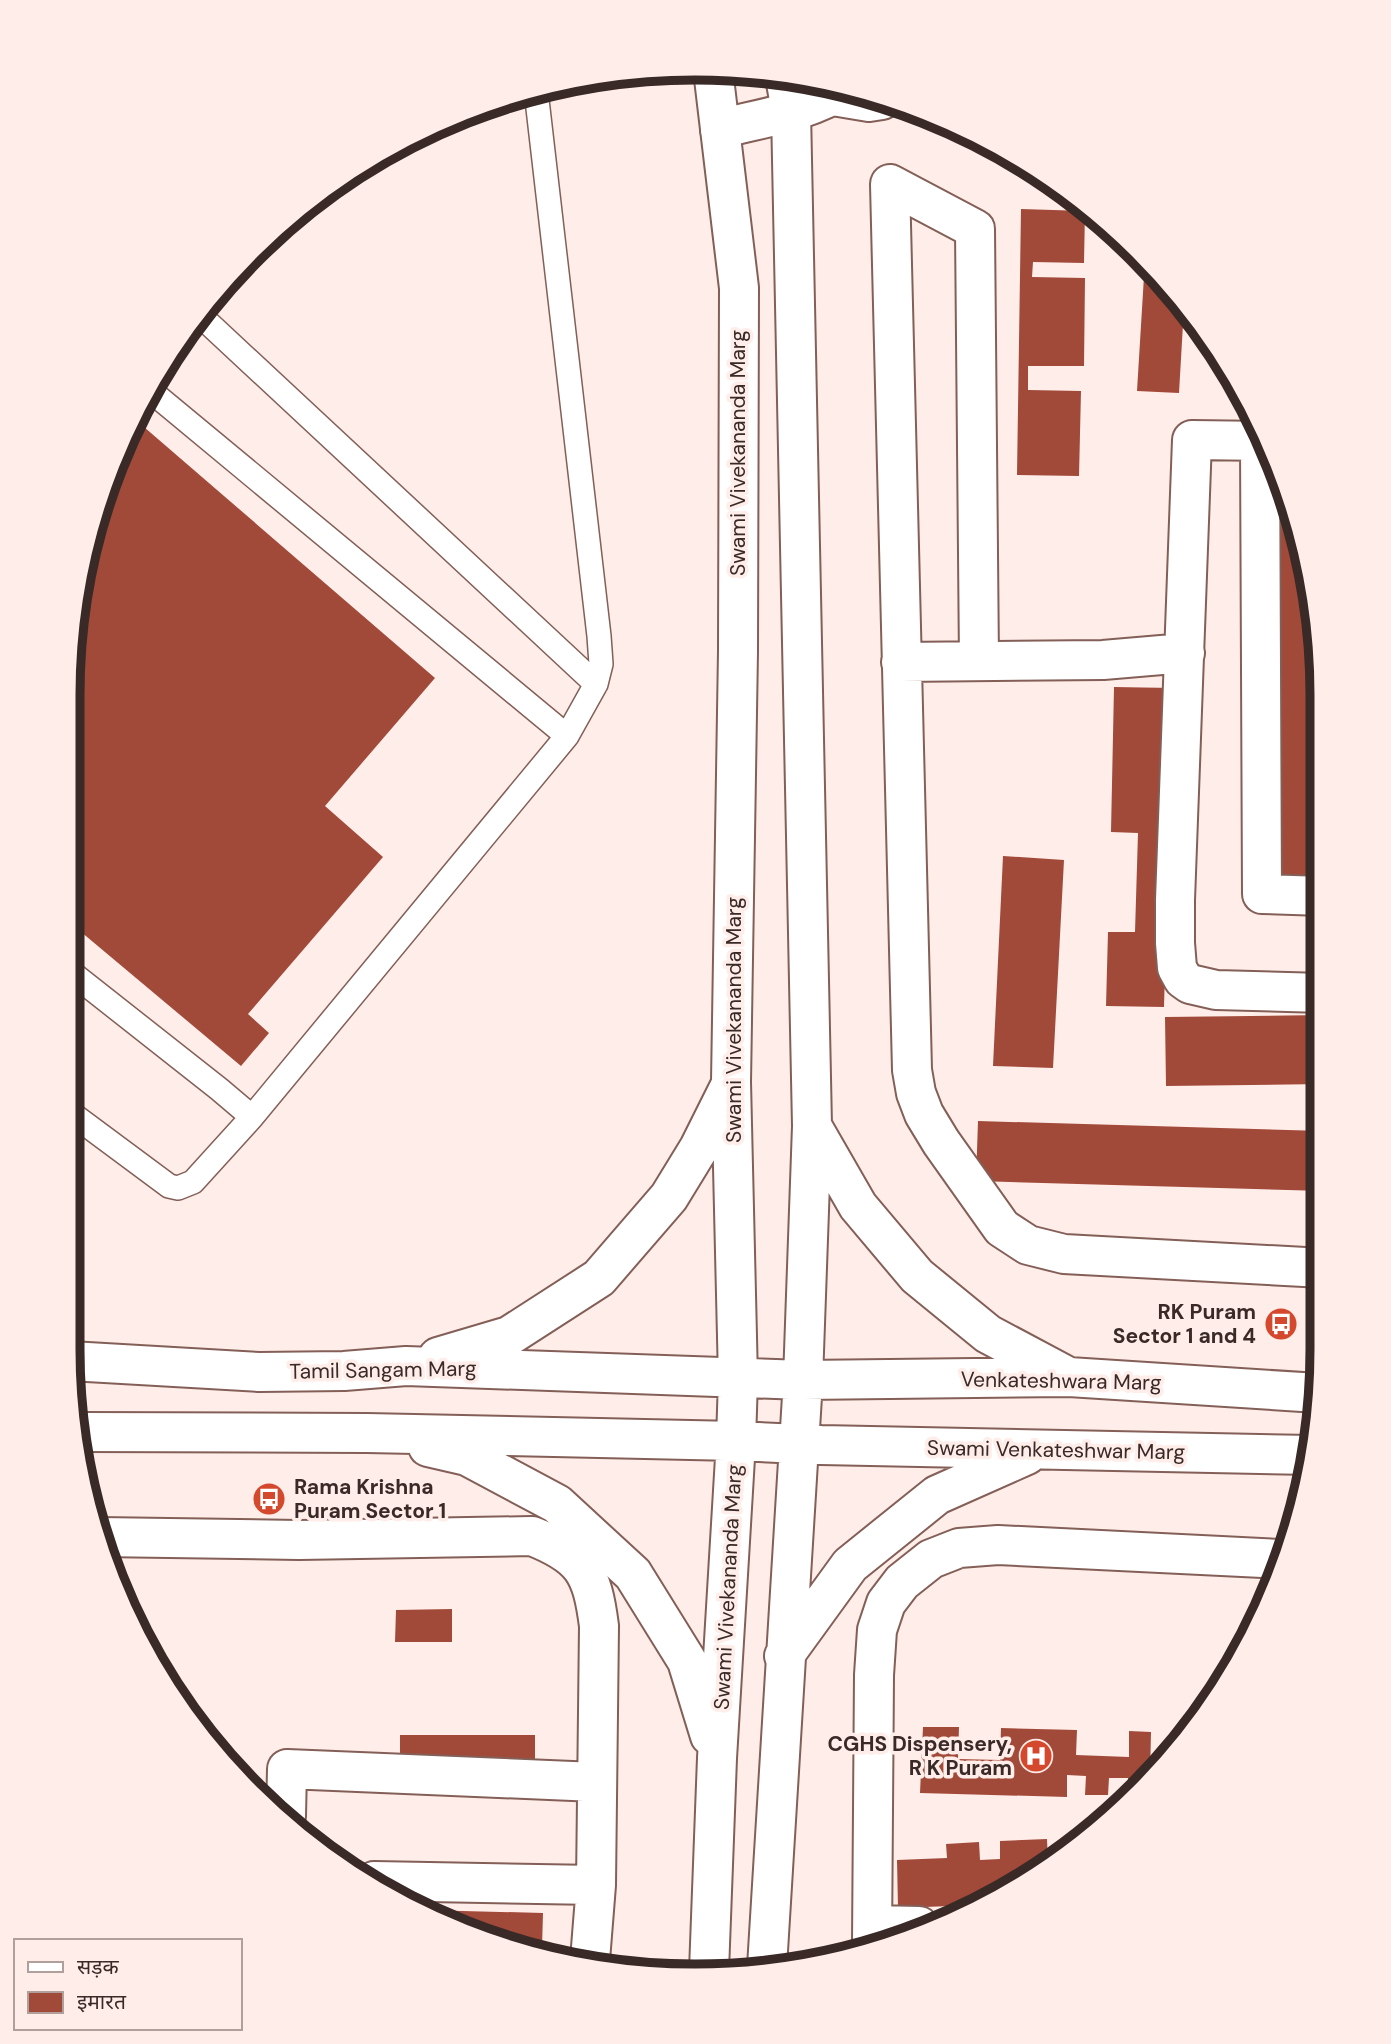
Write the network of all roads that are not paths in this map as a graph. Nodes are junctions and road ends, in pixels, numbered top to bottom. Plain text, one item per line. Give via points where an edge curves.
1 (714, 81) edge
2 (819, 93) edge
3 (788, 94) edge
4 (537, 101) edge
5 (720, 129) junction
6 (208, 321) edge
7 (158, 397) edge
8 (1255, 441) edge
9 (1264, 460) edge
10 (1185, 653) junction
11 (979, 661) junction
12 (901, 662) junction
13 (596, 684) junction
14 (568, 736) junction
15 (1310, 896) edge
16 (80, 979) edge
17 (1310, 993) edge
18 (731, 1082) junction
19 (252, 1117) junction
20 (80, 1120) edge
21 (812, 1126) junction
22 (1310, 1267) edge
23 (81, 1361) edge
24 (406, 1366) junction
25 (1069, 1377) junction
26 (738, 1379) junction
27 (803, 1380) junction
28 (1309, 1392) edge
29 (86, 1432) edge
30 (367, 1433) junction
31 (736, 1441) junction
32 (799, 1445) junction
33 (1038, 1450) junction
34 (1301, 1455) edge
35 (110, 1537) edge
36 (1273, 1559) edge
37 (784, 1656) junction
38 (717, 1758) junction
39 (597, 1782) junction
40 (286, 1807) edge
41 (388, 1881) edge
42 (596, 1885) junction
43 (895, 1930) edge
44 (873, 1934) edge
45 (590, 1954) edge
46 (767, 1959) edge
47 (709, 1963) edge

1 - 5 street, Swami Vivekananda Marg
2 - 3 street
3 - 5 street
3 - 21 street
4 - 13 lane via 599,636 601,664
5 - 18 street, Swami Vivekananda Marg via 738,288
6 - 13 lane
7 - 14 lane
8 - 10 street via 1192,440
9 - 15 street via 1262,894
10 - 11 street via 1103,660
10 - 17 street via 1175,900 1177,968 1190,984 1216,990
11 - 12 street
11 - 12 street via 975,229 890,184
12 - 22 street via 912,1070 924,1114 941,1142 1002,1228 1028,1245 1064,1254
13 - 14 lane
14 - 19 lane
16 - 19 lane
18 - 24 street via 669,1197 599,1278 509,1336
18 - 26 street, Swami Vivekananda Marg
19 - 20 lane via 193,1182 178,1188 156,1178
21 - 25 street via 858,1206 917,1276 988,1334
21 - 27 street
23 - 24 street, Tamil Sangam Marg via 259,1372
24 - 26 street, Tamil Sangam Marg
25 - 27 street, Venkateshwara Marg
25 - 28 street, Venkateshwara Marg
26 - 27 street, Tamil Sangam Marg
26 - 31 street, Swami Vivekananda Marg
27 - 32 street
29 - 30 street
30 - 31 street
30 - 38 street via 467,1456 567,1513 632,1574 687,1661
31 - 32 street, Swami Venkateshwar Marg
31 - 38 street, Swami Vivekananda Marg
32 - 33 street, Swami Venkateshwar Marg
32 - 37 street
33 - 34 street, Swami Venkateshwar Marg
33 - 37 street via 937,1495 850,1565
35 - 39 street via 531,1536 555,1545 586,1571 596,1599
36 - 44 street via 998,1545 959,1548 931,1559 902,1582 886,1603 877,1630
37 - 46 street
38 - 47 street, Swami Vivekananda Marg
39 - 40 street via 287,1769
39 - 42 street
41 - 42 street
42 - 45 street
43 - 44 street

